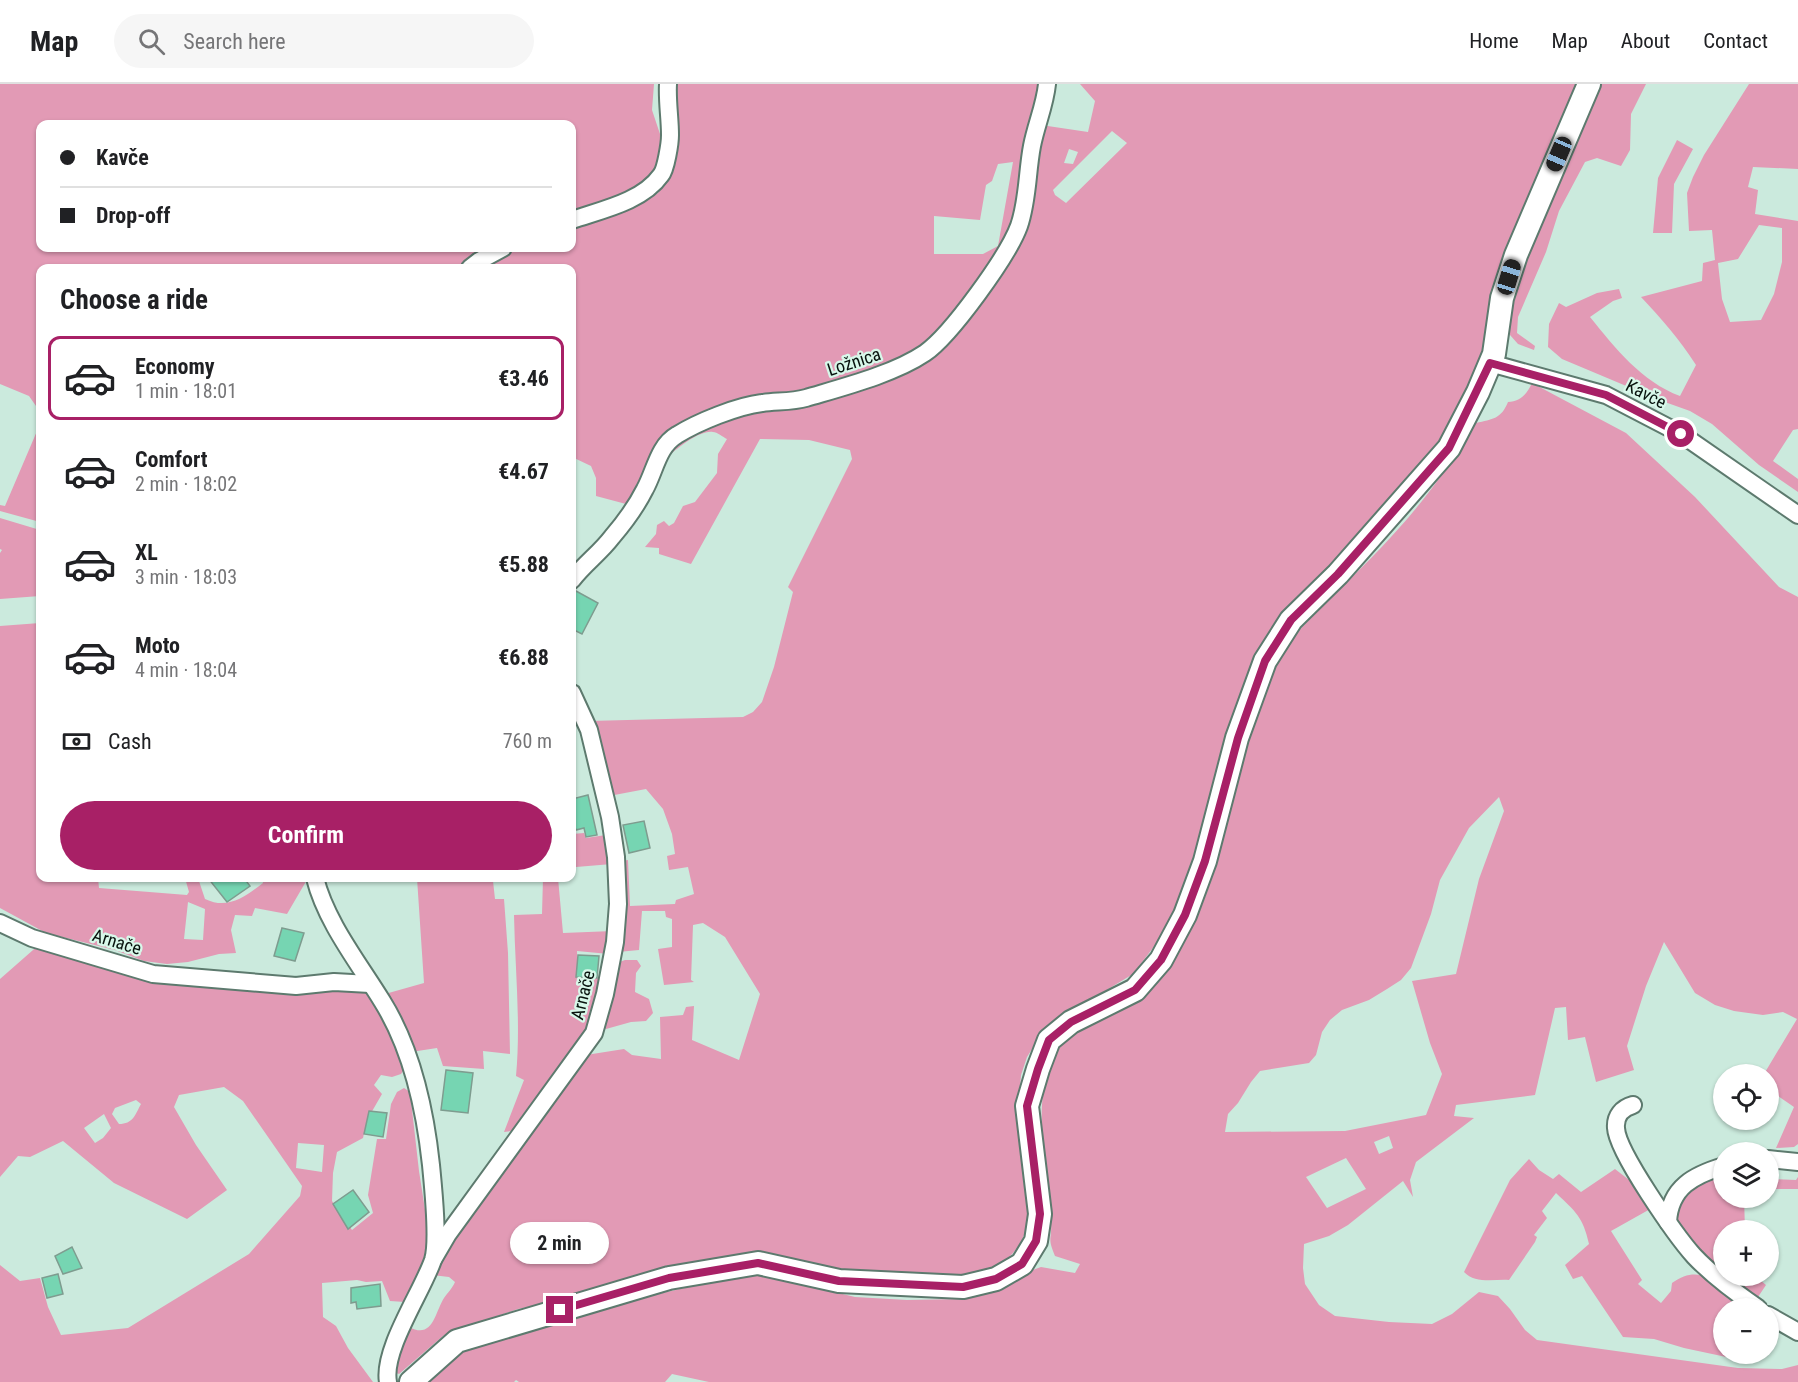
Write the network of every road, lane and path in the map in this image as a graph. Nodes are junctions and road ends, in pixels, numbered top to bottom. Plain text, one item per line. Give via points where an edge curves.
1 (668, 84) edge
2 (1047, 84) edge
3 (1589, 84) edge
4 (576, 219) edge
5 (496, 252) edge
6 (475, 264) edge
7 (1490, 363) junction
8 (1798, 515) edge
9 (576, 574) edge
10 (576, 702) edge
11 (317, 882) edge
12 (0, 923) edge
13 (370, 984) junction
14 (1633, 1105) dead end
15 (1779, 1160) edge
16 (1798, 1162) edge
17 (1713, 1170) edge
18 (1668, 1222) junction
19 (434, 1258) junction
20 (1744, 1298) edge
21 (1779, 1321) edge
22 (1798, 1332) edge
23 (388, 1382) edge
24 (411, 1382) edge

1 - 4 street via 670,136 663,173 634,198
2 - 9 street, Ložnica via 1019,226 952,327 926,352 900,367 803,399 759,403 708,419 674,436 659,454 645,489 612,538
3 - 7 street via 1516,255 1502,298
5 - 6 street
7 - 8 street, Kavče via 1606,395 1681,434
7 - 24 street via 1449,448 1338,574 1291,620 1265,661 1238,738 1205,861 1185,915 1161,960 1135,990 1071,1022 1049,1040 1027,1106 1040,1214 1036,1241 1022,1264 996,1279 963,1287 839,1281 758,1263 669,1278 457,1341
10 - 19 street, Arnače via 589,730 610,817 615,857 618,904 605,994 594,1033
11 - 13 street, Arnače via 328,912
12 - 13 street, Arnače via 32,938 153,974 296,986
13 - 19 street, Arnače via 405,1045 419,1094 431,1163
14 - 18 street via 1618,1116 1620,1143
15 - 16 street
17 - 18 street via 1682,1186
18 - 20 street via 1695,1256
19 - 23 street, Arnače via 392,1350
21 - 22 street

